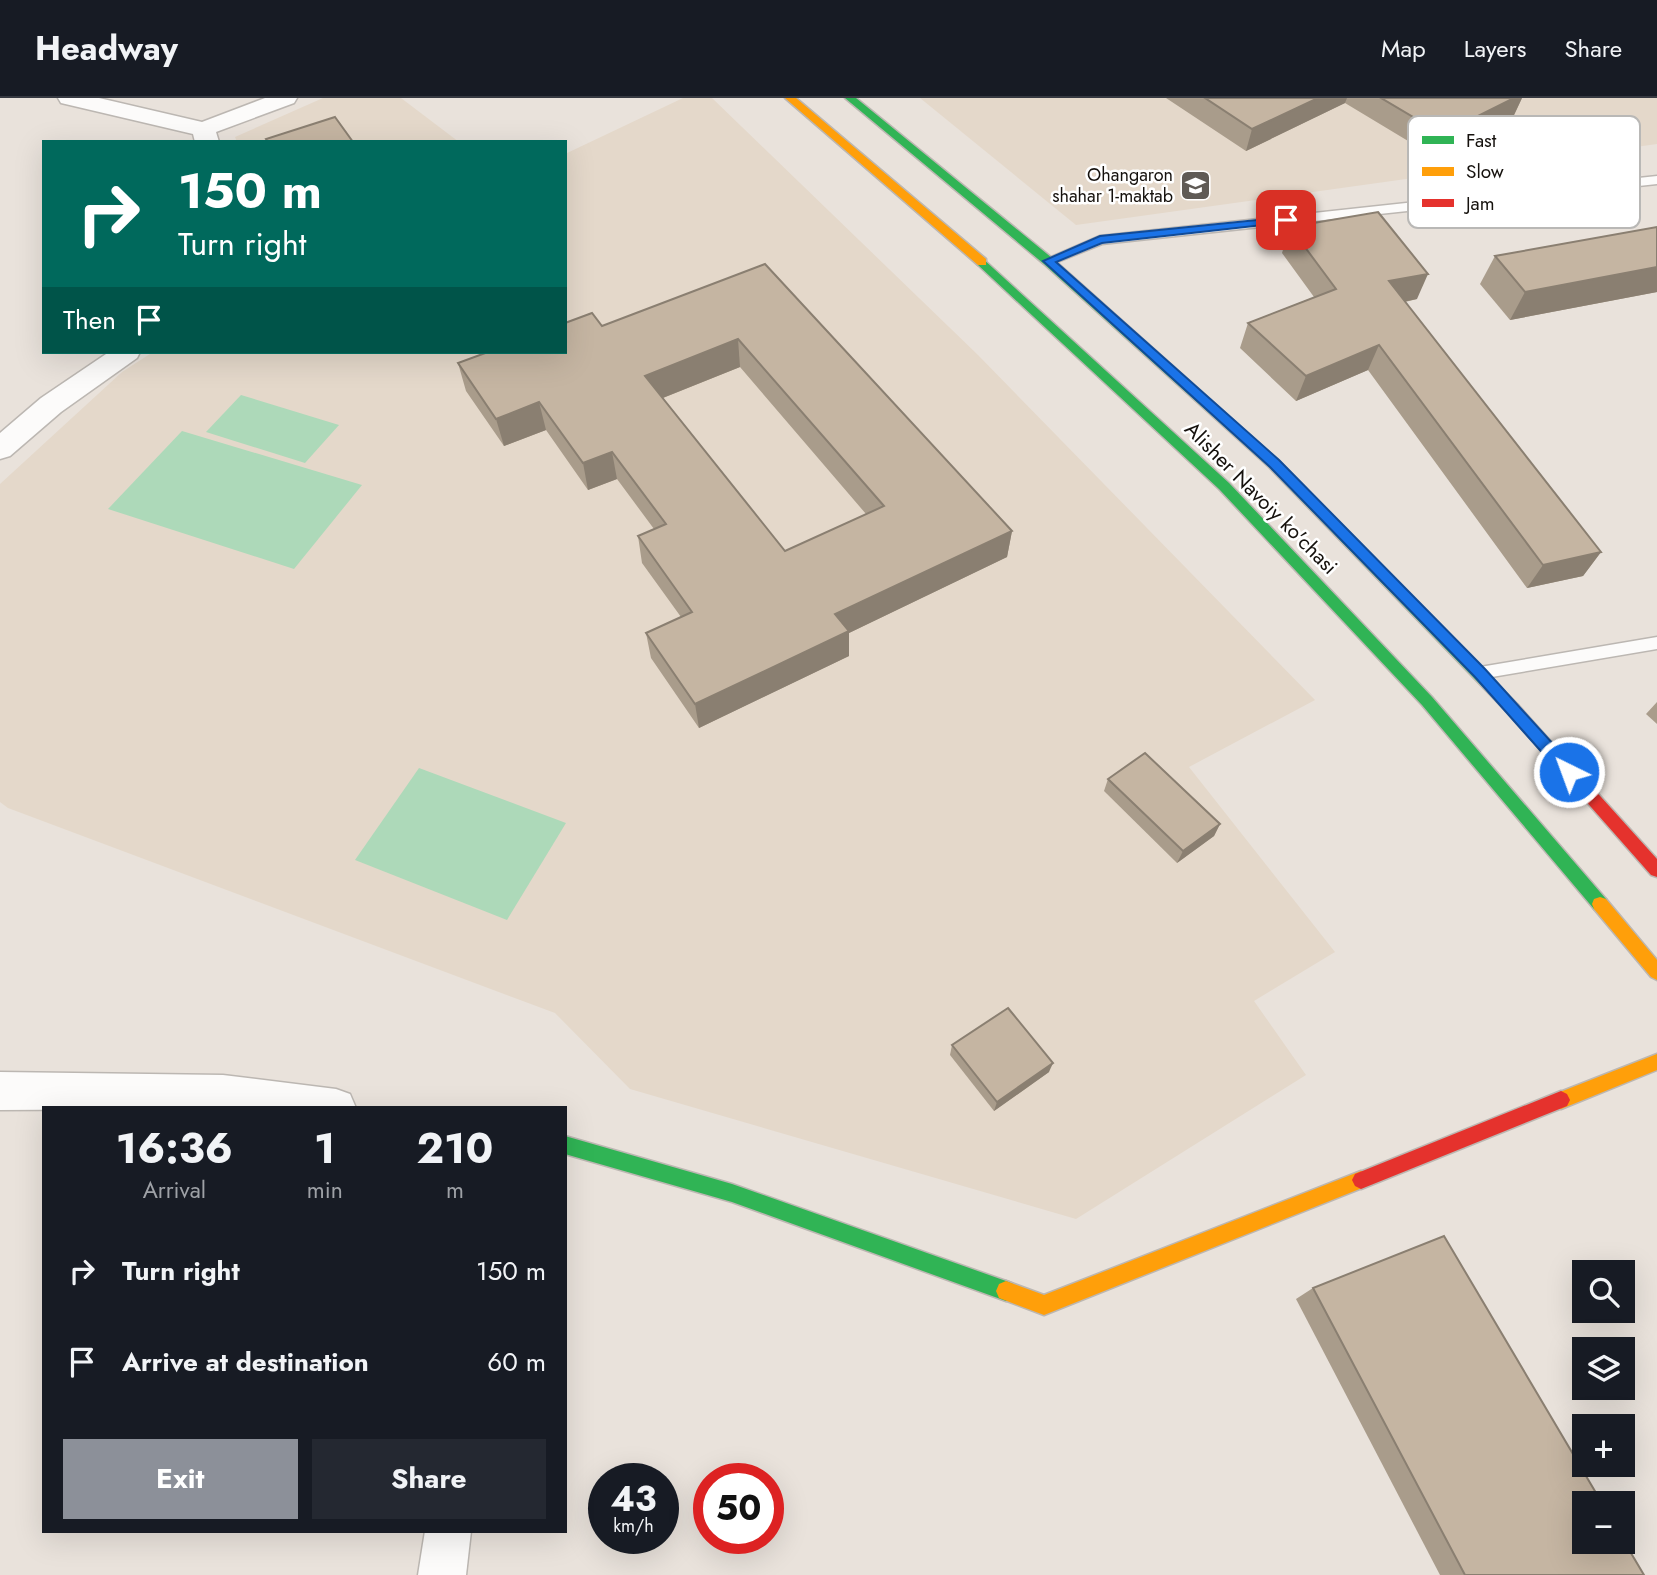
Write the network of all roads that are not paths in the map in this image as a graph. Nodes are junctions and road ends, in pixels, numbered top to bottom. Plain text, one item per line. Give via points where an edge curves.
1 (69, 98) edge
2 (286, 98) edge
3 (790, 98) edge
4 (850, 98) edge
5 (205, 135) edge
6 (1408, 207) edge
7 (1048, 261) junction
8 (124, 354) edge
9 (0, 449) edge
10 (1657, 643) edge
11 (1480, 673) junction
12 (1657, 870) edge
13 (1657, 972) edge
14 (1657, 1062) edge
15 (0, 1091) edge
16 (320, 1106) edge
17 (567, 1146) edge
18 (448, 1533) edge
19 (442, 1575) edge

1 - 5 street
2 - 5 street
3 - 13 main road, Alisher Navoiy ko'chasi via 1231,483 1427,701
4 - 7 main road, Alisher Navoiy ko'chasi
6 - 7 lane via 1100,240
7 - 11 main road, Alisher Navoiy ko'chasi
8 - 9 street via 51,405
10 - 11 lane
11 - 12 main road, Alisher Navoiy ko'chasi
14 - 17 main road via 1044,1305 732,1193
15 - 16 street via 223,1094
18 - 19 street

